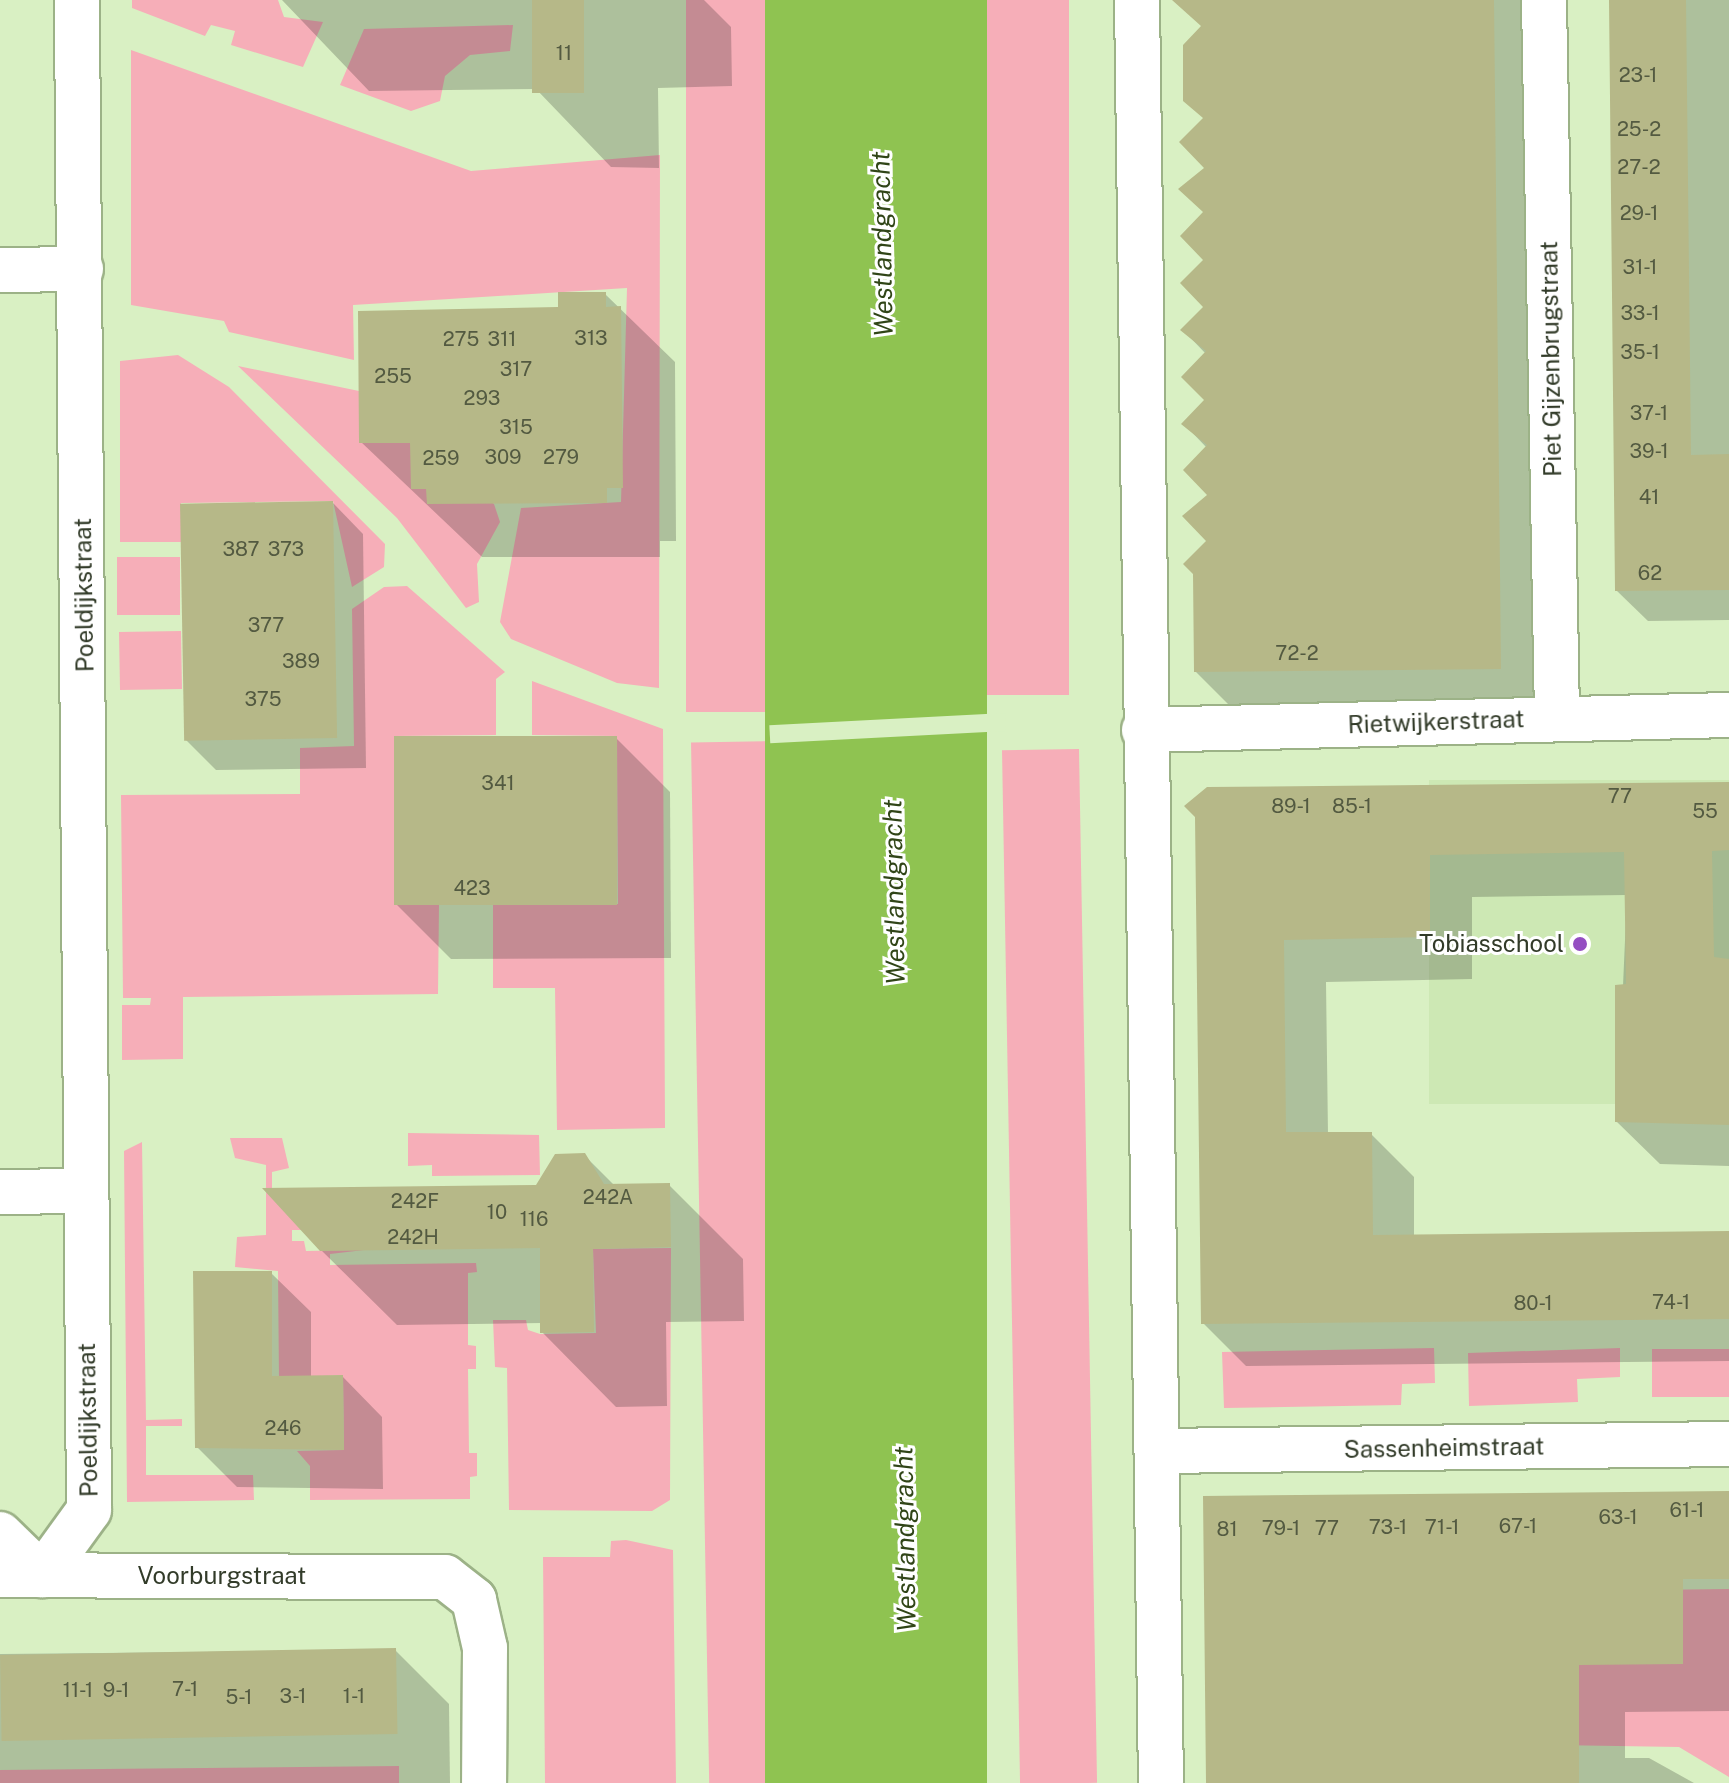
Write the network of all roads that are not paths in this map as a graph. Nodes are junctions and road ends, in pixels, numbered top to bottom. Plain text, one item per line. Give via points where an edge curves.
1 (77, 0) edge
2 (1137, 0) edge
3 (1544, 0) edge
4 (81, 269) junction
5 (0, 270) edge
6 (1729, 715) edge
7 (1557, 719) junction
8 (1144, 730) junction
9 (83, 1191) junction
10 (0, 1192) edge
11 (1729, 1444) edge
12 (1158, 1451) junction
13 (0, 1534) edge
14 (21, 1575) edge
15 (484, 1783) edge
16 (1161, 1783) edge

1 - 4 street, Poeldijkstraat
2 - 8 street
3 - 7 street, Piet Gijzenbrugstraat
4 - 5 street
4 - 9 street, Poeldijkstraat
6 - 7 street, Rietwijkerstraat
7 - 8 street, Rietwijkerstraat
8 - 12 street
9 - 10 street
9 - 14 street, Poeldijkstraat via 89,1510
11 - 12 street, Sassenheimstraat
12 - 16 street
13 - 14 street
14 - 15 street, Voorburgstraat via 445,1577 474,1600 485,1648

